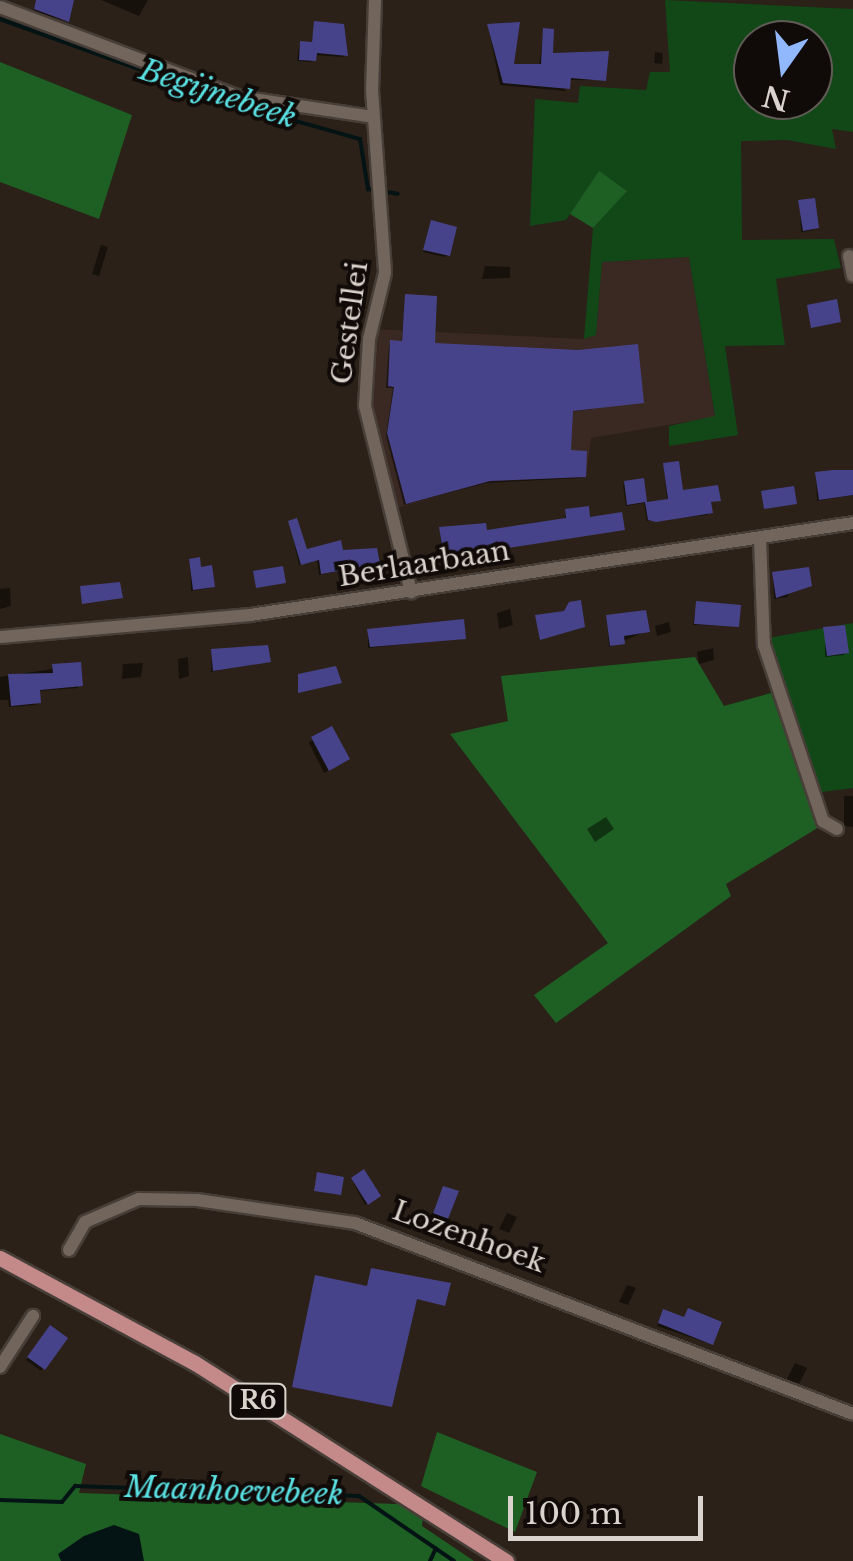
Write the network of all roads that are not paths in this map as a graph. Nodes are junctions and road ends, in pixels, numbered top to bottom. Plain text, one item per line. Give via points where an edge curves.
1 (375, 0) edge
2 (0, 7) edge
3 (374, 117) junction
4 (849, 256) dead end
5 (853, 276) edge
6 (853, 523) edge
7 (760, 538) junction
8 (410, 592) junction
9 (0, 637) edge
10 (837, 828) dead end
11 (69, 1250) dead end
12 (0, 1258) edge
13 (34, 1316) dead end
14 (0, 1367) edge
15 (853, 1414) edge
16 (506, 1561) edge

1 - 3 street, Gestellei
2 - 3 street via 240,97
3 - 8 street, Gestellei via 385,272 368,339 365,406
4 - 5 street
6 - 7 street, Berlaarbaan
7 - 8 street, Berlaarbaan
7 - 10 street via 764,644 824,821
8 - 9 street, Berlaarbaan via 230,617
11 - 15 street, Lozenhoek via 85,1222 139,1199 355,1222
12 - 16 main road, R6 via 195,1362
13 - 14 street

